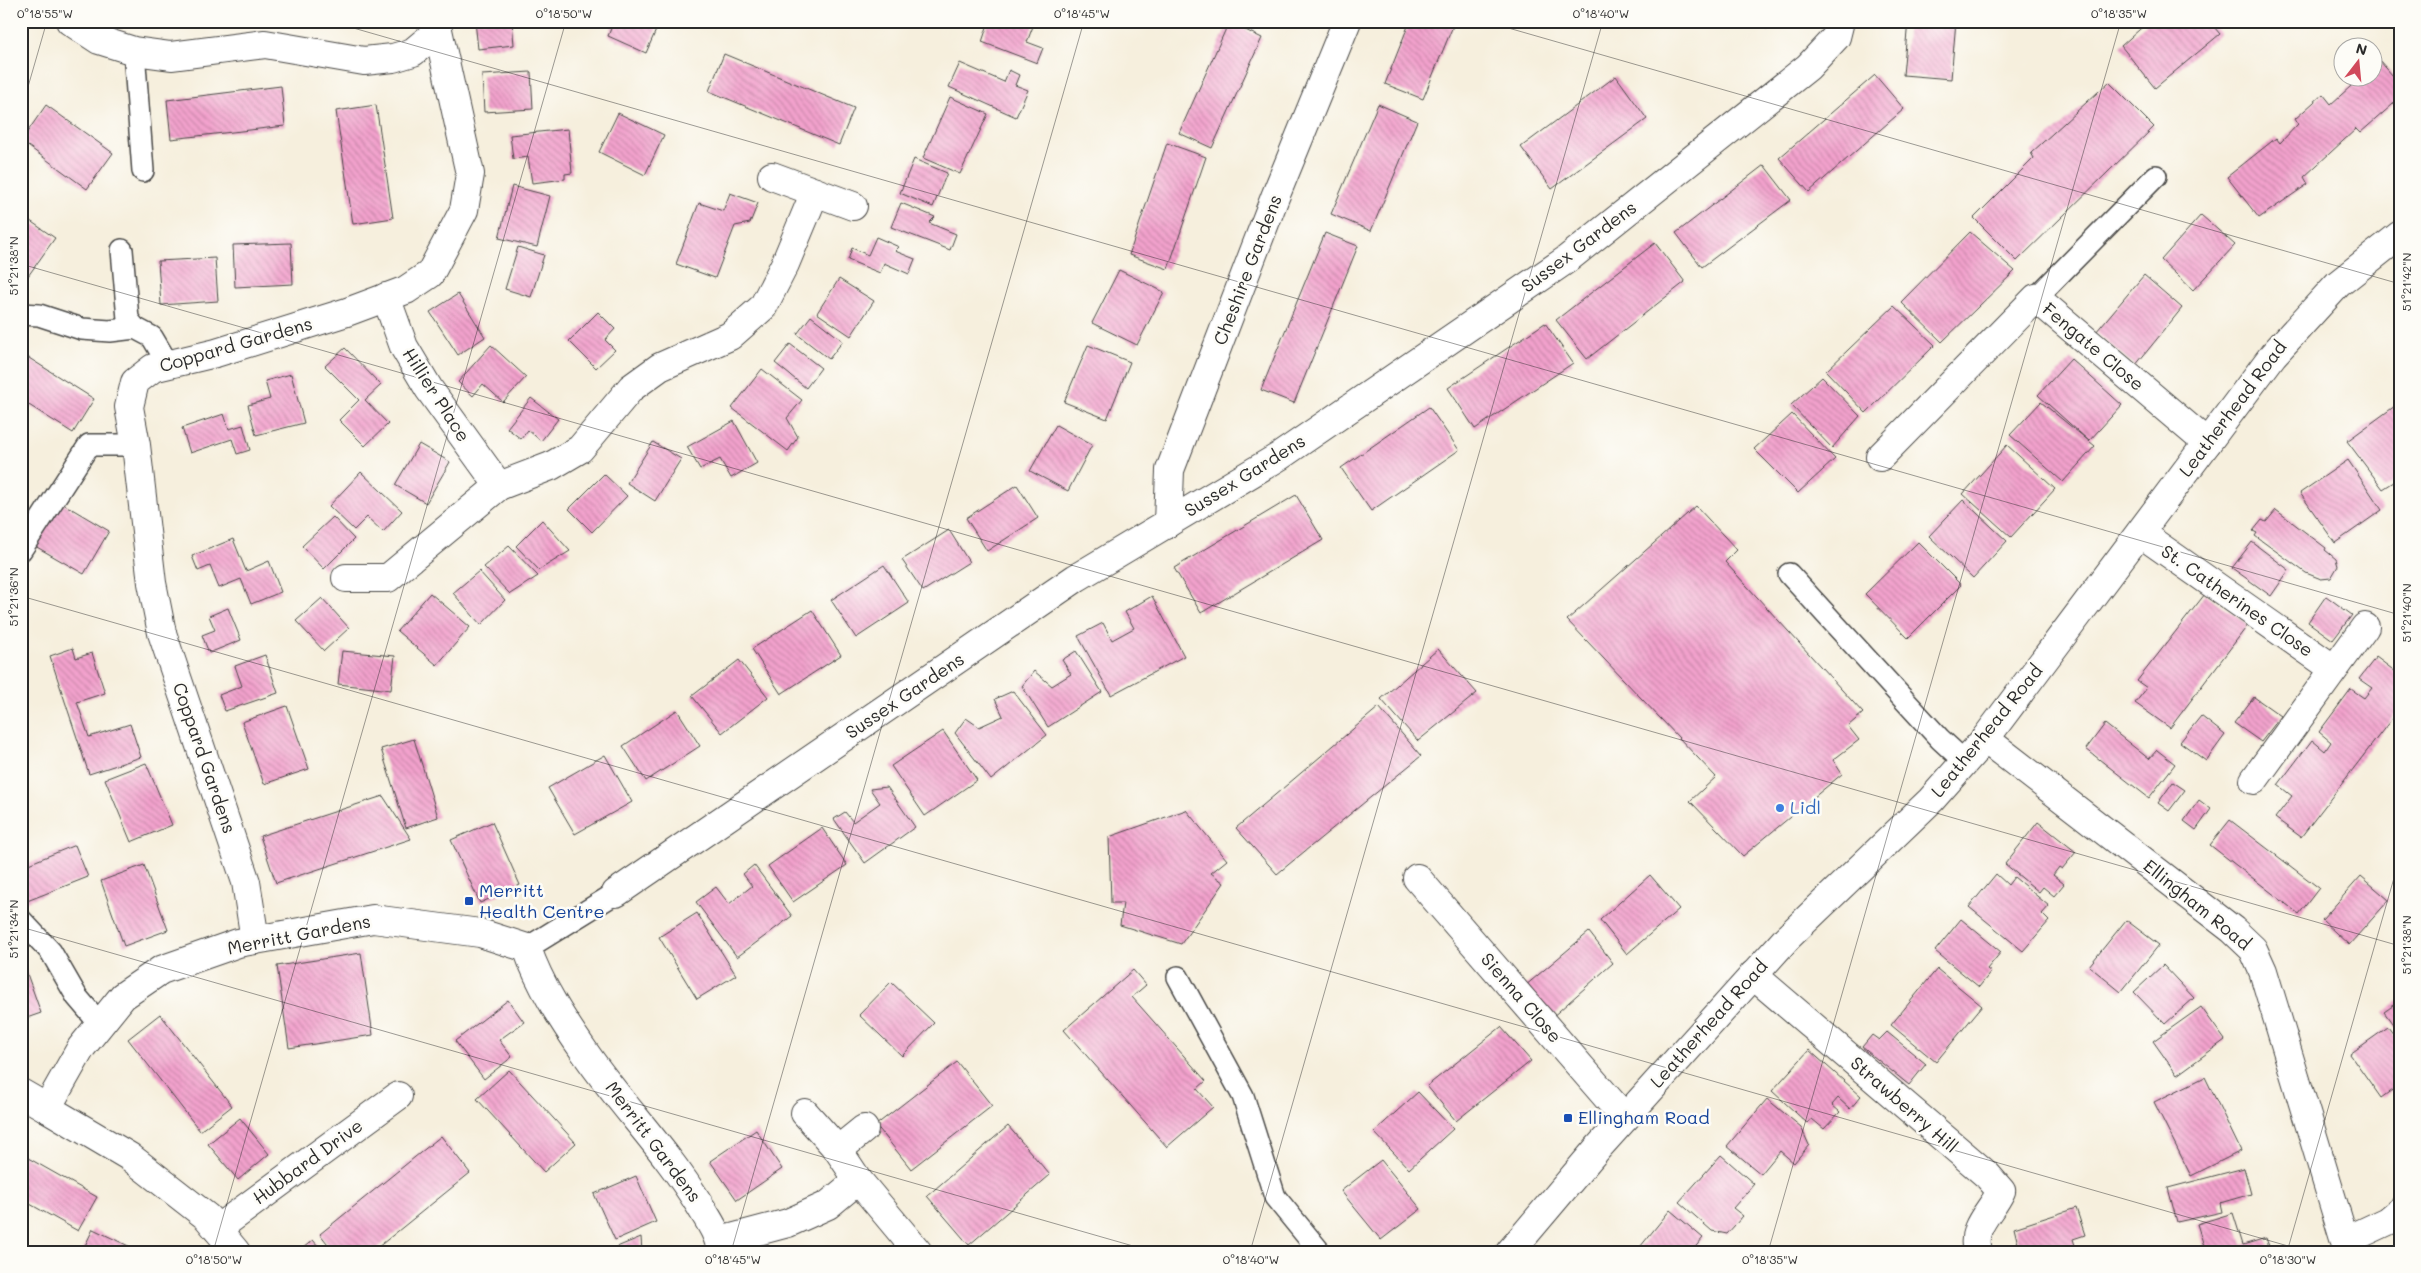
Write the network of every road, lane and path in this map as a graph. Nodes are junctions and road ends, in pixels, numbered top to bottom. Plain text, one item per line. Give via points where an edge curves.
1 (1347, 21) edge
2 (1840, 21) edge
3 (436, 24) edge
4 (87, 26) edge
5 (134, 51) junction
6 (143, 171) dead end
7 (772, 176) dead end
8 (2156, 176) dead end
9 (815, 192) junction
10 (853, 206) dead end
11 (2400, 235) edge
12 (122, 250) dead end
13 (386, 297) junction
14 (2036, 298) junction
15 (21, 314) edge
16 (135, 328) junction
17 (168, 364) junction
18 (2207, 443) junction
19 (136, 445) junction
20 (1880, 457) dead end
21 (499, 486) junction
22 (1168, 523) junction
23 (2140, 533) junction
24 (21, 550) edge
25 (1789, 574) dead end
26 (346, 578) dead end
27 (2364, 627) dead end
28 (2334, 669) junction
29 (1985, 739) junction
30 (1965, 762) junction
31 (2254, 780) dead end
32 (1417, 878) dead end
33 (616, 893) joint
34 (21, 920) edge
35 (255, 940) junction
36 (527, 948) junction
37 (1753, 975) junction
38 (1178, 978) dead end
39 (100, 1024) junction
40 (21, 1093) edge
41 (398, 1096) dead end
42 (47, 1108) junction
43 (804, 1113) dead end
44 (1625, 1118) junction
45 (864, 1129) dead end
46 (838, 1150) junction
47 (858, 1180) junction
48 (2400, 1211) edge
49 (218, 1228) junction
50 (2347, 1246) edge
51 (720, 1247) edge
52 (236, 1252) edge
53 (918, 1252) edge
54 (1320, 1252) edge
55 (1510, 1252) edge
56 (1977, 1252) edge

1 - 22 main road, Cheshire Gardens via 1170,470
2 - 22 main road, Sussex Gardens via 1836,38 1808,67 1566,260 1280,456
3 - 5 main road via 432,36 413,52 364,61 266,44 171,56
3 - 13 main road, Coppard Gardens via 470,174 464,210 430,274 406,290
4 - 5 main road via 99,40
5 - 6 lane
7 - 9 main road
8 - 14 lane
9 - 10 main road
9 - 21 main road via 785,264 762,307 750,319 730,336 660,368 631,388 580,449 551,466
11 - 18 main road, Leatherhead Road via 2320,302 2273,355
12 - 16 lane via 128,319
13 - 17 main road, Coppard Gardens via 216,353
13 - 21 main road, Hillier Place via 404,347 429,389
14 - 18 main road, Fengate Close
14 - 20 main road, Fengate Close
15 - 16 lane via 39,315 82,329 110,331
16 - 17 lane via 152,338
17 - 19 main road, Coppard Gardens via 153,368 134,382 129,407
18 - 23 main road, Leatherhead Road
19 - 24 lane via 89,445
19 - 35 main road, Coppard Gardens via 152,582 162,633 246,882
21 - 26 main road via 388,578
22 - 33 main road, Sussex Gardens via 1076,578
23 - 28 main road, St. Catherines Close
23 - 29 main road, Leatherhead Road
25 - 30 lane via 1940,739
27 - 28 main road
28 - 31 main road
29 - 30 main road, Leatherhead Road
29 - 50 main road, Ellingham Road via 2233,930 2253,949 2263,971
30 - 37 main road, Leatherhead Road via 1931,800 1787,938
32 - 44 main road, Sienna Close
33 - 36 lane
34 - 39 lane via 51,952 77,997
35 - 36 main road, Merritt Gardens via 373,919 480,933
35 - 39 main road, Merritt Gardens via 161,970 123,996
36 - 51 main road, Merritt Gardens via 537,977 586,1055 685,1180
37 - 44 main road, Leatherhead Road
37 - 56 main road, Strawberry Hill via 1987,1175 2001,1192 1978,1224
38 - 54 lane via 1243,1096 1275,1197
39 - 42 main road, Merritt Gardens via 81,1048
40 - 42 main road
41 - 49 main road, Hubbard Drive
42 - 49 main road via 130,1157
43 - 46 main road
44 - 55 main road, Leatherhead Road
45 - 46 main road
46 - 47 main road
47 - 51 main road via 828,1205
47 - 53 main road
48 - 50 main road
49 - 52 main road

